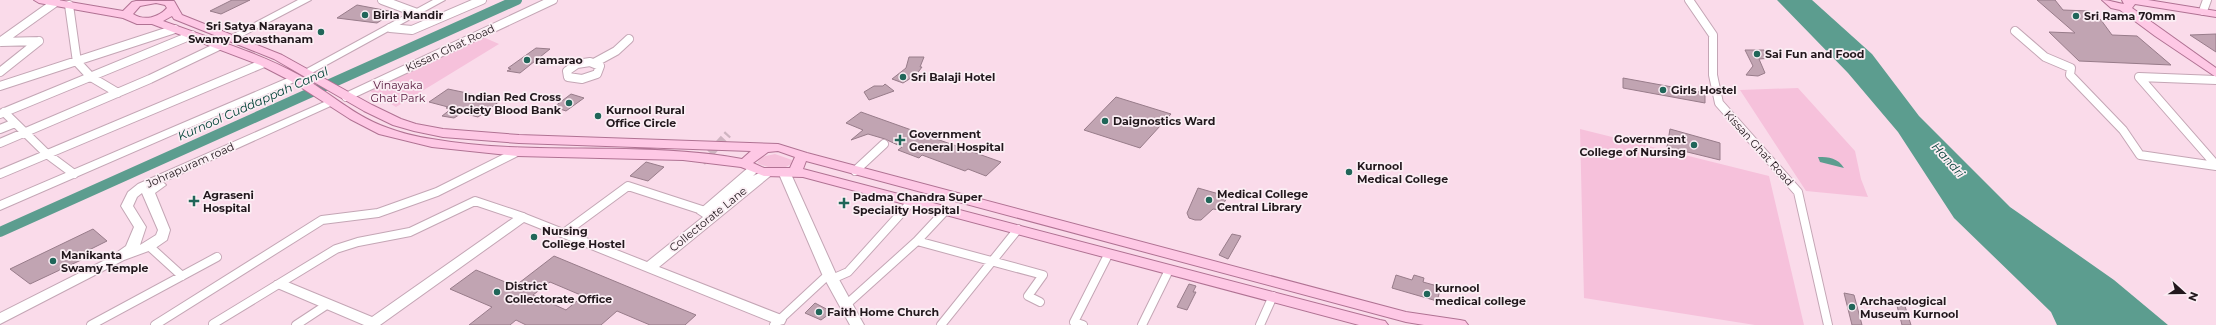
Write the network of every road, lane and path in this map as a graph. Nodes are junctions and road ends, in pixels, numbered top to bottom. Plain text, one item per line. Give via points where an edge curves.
1 (39, 0) edge
2 (80, 0) edge
3 (155, 0) edge
4 (158, 0) edge
5 (306, 0) edge
6 (382, 0) edge
7 (440, 0) edge
8 (482, 0) edge
9 (553, 0) edge
10 (1689, 0) edge
11 (2097, 0) edge
12 (2208, 0) edge
13 (2108, 1) edge
14 (56, 2) junction
15 (2130, 3) edge
16 (173, 4) edge
17 (68, 5) junction
18 (133, 7) edge
19 (2203, 11) junction
20 (417, 13) junction
21 (2216, 14) edge
22 (2216, 17) edge
23 (152, 20) junction
24 (175, 28) junction
25 (390, 28) junction
26 (2015, 31) dead end
27 (192, 35) junction
28 (230, 38) junction
29 (629, 39) dead end
30 (0, 42) edge
31 (219, 46) junction
32 (77, 62) junction
33 (594, 62) dead end
34 (264, 63) junction
35 (2216, 64) edge
36 (0, 72) edge
37 (306, 72) junction
38 (2216, 73) edge
39 (91, 77) junction
40 (295, 78) junction
41 (2216, 80) edge
42 (0, 86) edge
43 (118, 93) junction
44 (336, 99) junction
45 (2, 113) edge
46 (15, 123) junction
47 (0, 129) edge
48 (24, 133) junction
49 (0, 143) edge
50 (884, 144) dead end
51 (762, 148) junction
52 (517, 152) junction
53 (47, 154) junction
54 (802, 156) junction
55 (2216, 166) edge
56 (749, 167) junction
57 (855, 171) junction
58 (768, 173) junction
59 (790, 173) junction
60 (0, 174) edge
61 (74, 174) junction
62 (913, 200) junction
63 (0, 206) edge
64 (946, 210) junction
65 (710, 213) junction
66 (523, 217) junction
67 (1018, 229) junction
68 (564, 233) junction
69 (917, 241) junction
70 (149, 246) junction
71 (1108, 255) junction
72 (217, 257) dead end
73 (114, 261) junction
74 (992, 261) junction
75 (646, 265) junction
76 (1169, 270) junction
77 (182, 276) junction
78 (831, 276) junction
79 (280, 284) junction
80 (1273, 296) junction
81 (1040, 302) dead end
82 (328, 304) junction
83 (847, 304) junction
84 (0, 318) edge
85 (776, 323) edge
86 (91, 325) edge
87 (155, 325) edge
88 (216, 325) edge
89 (296, 325) edge
90 (858, 325) edge
91 (941, 325) edge
92 (1082, 325) edge
93 (1142, 325) edge
94 (1260, 325) edge
95 (1380, 325) edge
96 (1460, 325) edge
97 (1828, 325) edge

1 - 14 main road
2 - 18 main road
3 - 18 main road
4 - 16 main road
5 - 28 street
6 - 20 street
7 - 20 street
8 - 25 street via 412,30
9 - 44 street, Kissan Ghat Road
10 - 97 street, Kissan Ghat Road via 1713,35 1712,74 1719,103 1798,192
11 - 13 main road
12 - 19 street
13 - 15 main road
14 - 17 main road
14 - 30 street
15 - 19 main road
15 - 22 main road
15 - 35 main road
15 - 38 main road
16 - 23 main road via 165,16
16 - 28 main road via 178,17
17 - 18 main road
17 - 32 street
18 - 23 main road via 132,20
19 - 21 main road
20 - 25 street
23 - 24 main road
24 - 27 main road
24 - 32 street
25 - 37 street
26 - 55 street via 2045,57 2071,68 2070,75 2123,130 2140,155
27 - 31 main road
27 - 39 street
28 - 37 main road via 278,57
29 - 33 street via 616,51
30 - 36 street via 39,41
31 - 34 main road
31 - 43 street
32 - 39 street
32 - 42 street
34 - 40 main road
34 - 53 street
37 - 44 main road
39 - 43 street
39 - 45 street
40 - 44 main road
40 - 61 street
41 - 55 street via 2139,77
43 - 48 street
44 - 51 main road via 397,122 443,133 519,139
44 - 52 main road via 383,131 455,146
44 - 70 street, Johrapuram road via 148,192 164,230 162,236
44 - 73 street, Johrapuram road via 142,187 132,195 127,206 140,227 132,248
45 - 46 street
46 - 47 street
46 - 48 street
48 - 49 street
48 - 53 street
50 - 57 street
51 - 54 main road via 790,149
51 - 56 main road via 751,155
52 - 56 main road via 683,156 724,160
52 - 87 street via 437,192 378,213 322,220
53 - 60 street
53 - 61 street
54 - 57 main road
54 - 59 main road
56 - 58 main road
56 - 65 street, Collectorate Lane
57 - 96 main road via 1406,317
58 - 59 main road
58 - 65 street, Collectorate Lane
59 - 62 main road
59 - 78 street
61 - 63 street
62 - 64 main road
62 - 78 street via 848,272
64 - 67 main road
64 - 69 street
65 - 68 street via 628,186
65 - 75 street, Collectorate Lane
66 - 68 street
66 - 79 street via 475,201 410,232 336,249
66 - 82 street via 373,323
67 - 71 main road
67 - 74 street
68 - 75 street
69 - 74 street
69 - 83 street
70 - 73 street, Johrapuram road
70 - 77 street
71 - 76 main road
71 - 92 street via 1074,322
72 - 77 street
73 - 84 street, Johrapuram road
74 - 81 street via 1043,275 1028,296
74 - 91 street
75 - 85 street
76 - 80 main road
76 - 93 street
77 - 86 street
78 - 83 street
78 - 85 street
79 - 82 street
79 - 88 street via 213,324
80 - 94 street
80 - 95 main road
82 - 89 street
83 - 90 street

